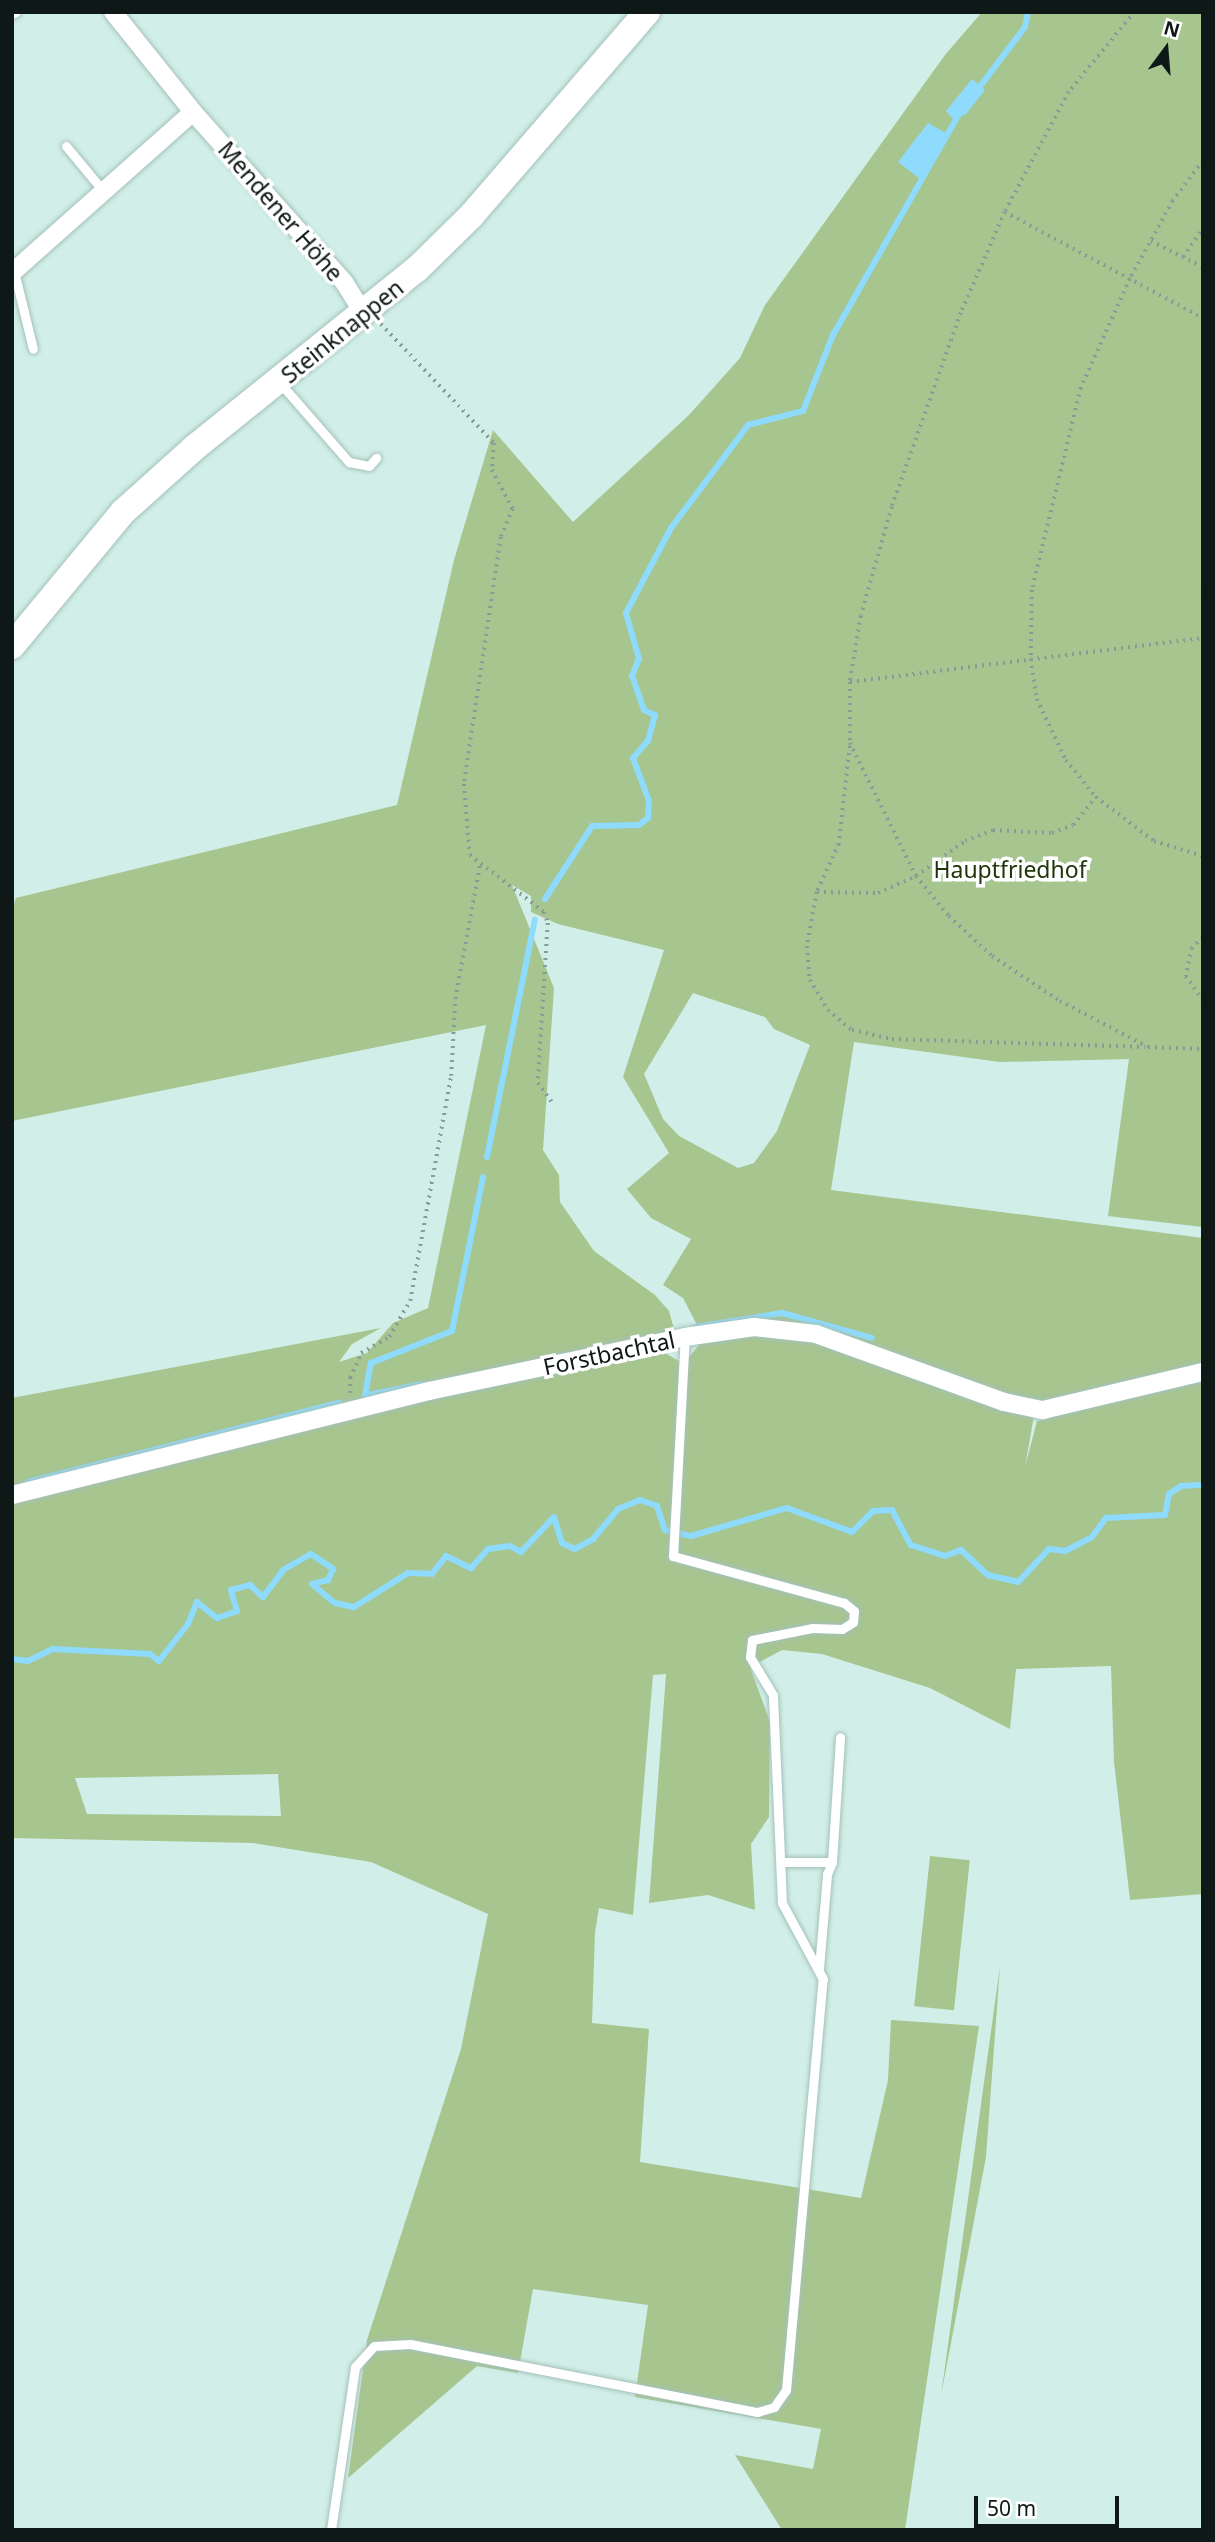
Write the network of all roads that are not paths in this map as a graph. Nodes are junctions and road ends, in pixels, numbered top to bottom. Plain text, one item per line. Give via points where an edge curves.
1 (113, 12) edge
2 (648, 12) edge
3 (193, 112) junction
4 (66, 146) dead end
5 (104, 192) junction
6 (14, 271) joint
7 (364, 314) junction
8 (33, 349) dead end
9 (280, 383) junction
10 (376, 458) dead end
11 (15, 635) edge
12 (685, 1337) junction
13 (1203, 1372) edge
14 (12, 1495) edge
15 (840, 1737) dead end
16 (781, 1862) junction
17 (832, 1862) junction
18 (818, 1970) junction
19 (331, 2530) edge

1 - 3 street, Mendener Höhe
2 - 7 street, Steinknappen via 471,216
3 - 5 street
3 - 7 street, Mendener Höhe via 344,282
4 - 5 lane
5 - 6 street
6 - 8 lane
7 - 9 street, Steinknappen
9 - 10 lane via 349,462 369,466
9 - 11 street, Steinknappen via 194,448 123,512
12 - 13 street, Forstbachtal via 754,1327 792,1329 857,1347 1004,1402 1043,1410
12 - 14 street, Forstbachtal via 351,1409
12 - 16 lane via 673,1556 844,1603 854,1611 853,1622 842,1629 812,1628 752,1640 750,1657 773,1695
15 - 17 lane
16 - 17 lane
16 - 18 lane via 782,1903
17 - 18 lane
18 - 19 lane via 823,1979 786,2390 774,2407 757,2412 410,2343 374,2346 355,2367

